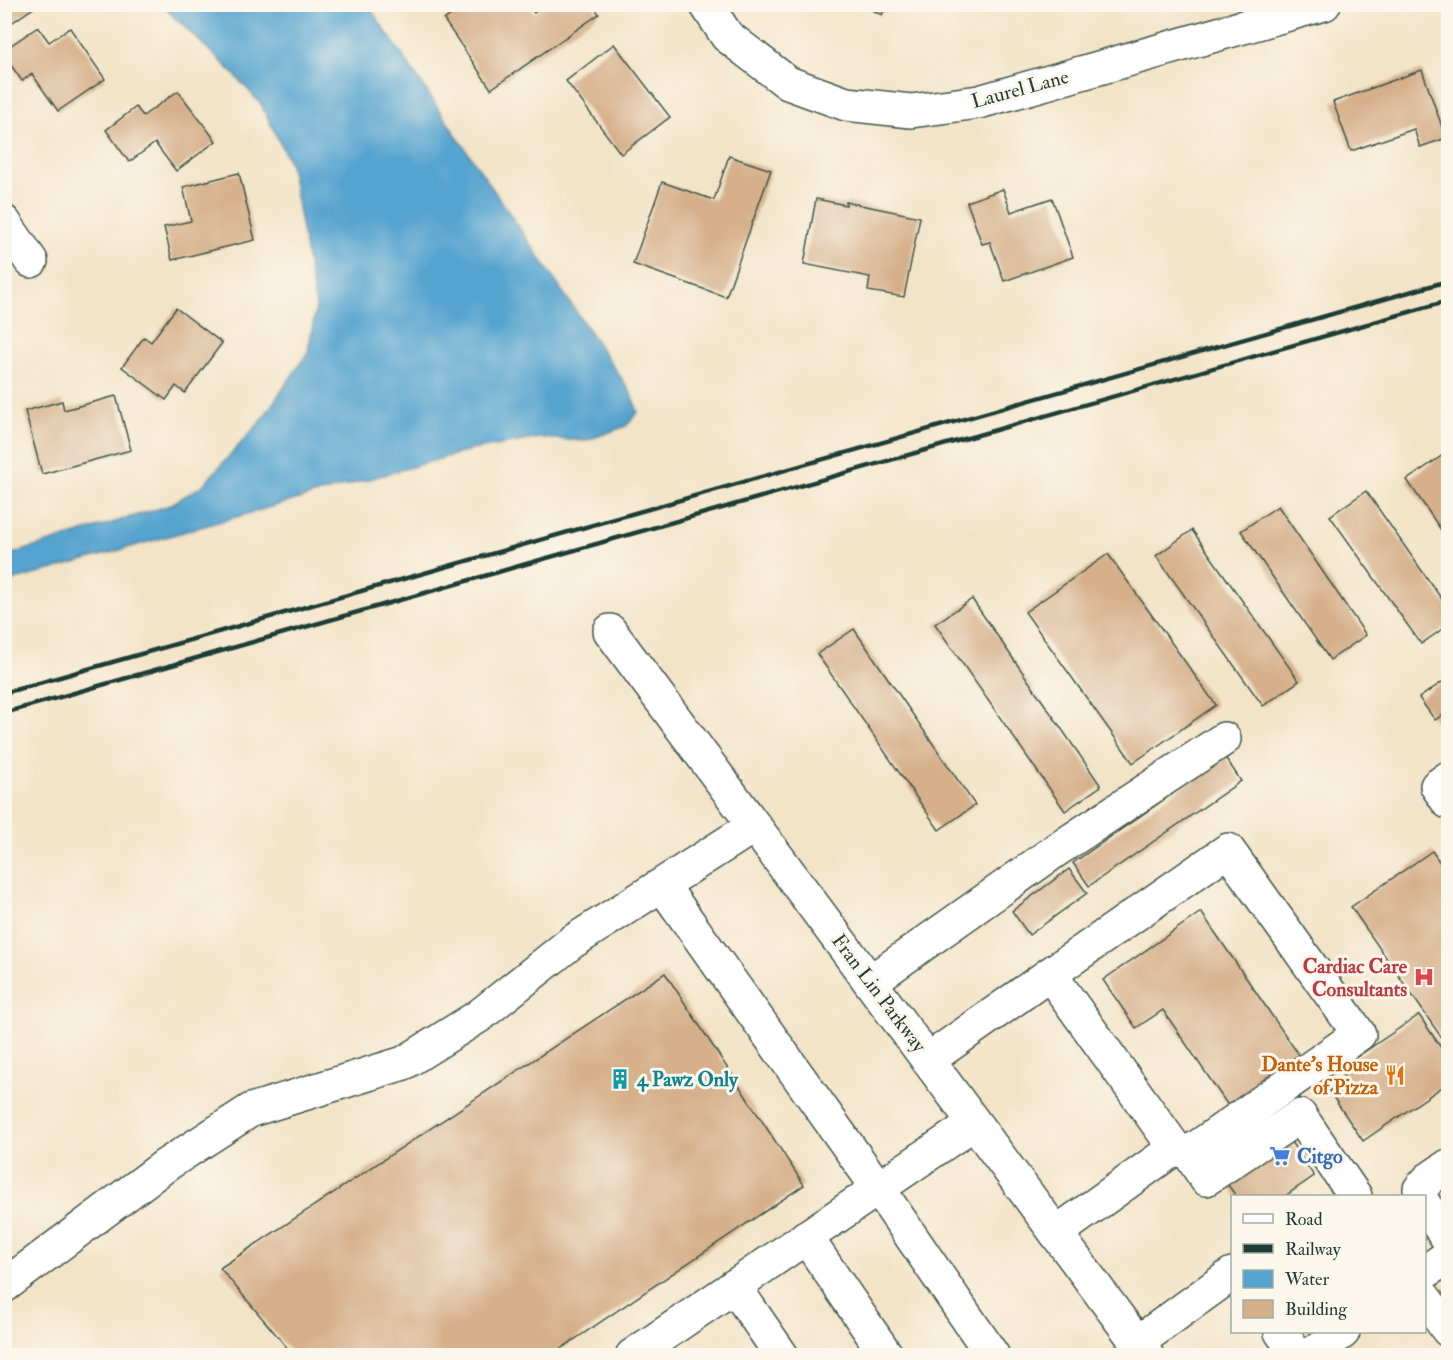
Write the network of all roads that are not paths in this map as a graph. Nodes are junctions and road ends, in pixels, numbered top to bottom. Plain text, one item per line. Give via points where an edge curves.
1 (706, 4) edge
2 (1324, 4) edge
3 (4, 222) edge
4 (31, 261) dead end
5 (610, 631) dead end
6 (1224, 739) dead end
7 (1449, 778) edge
8 (1449, 802) edge
9 (754, 826) junction
10 (662, 885) junction
11 (1050, 974) junction
12 (870, 982) junction
13 (928, 1060) junction
14 (974, 1123) junction
15 (1182, 1151) junction
16 (1449, 1166) edge
17 (878, 1188) junction
18 (1354, 1195) edge
19 (1421, 1195) edge
20 (1426, 1205) edge
21 (1056, 1233) junction
22 (806, 1237) junction
23 (1449, 1239) edge
24 (1449, 1256) edge
25 (1426, 1272) edge
26 (1231, 1276) edge
27 (4, 1286) edge
28 (734, 1286) junction
29 (1426, 1298) edge
30 (1449, 1330) edge
31 (1282, 1333) edge
32 (1342, 1333) edge
33 (671, 1345) edge
34 (1142, 1349) edge
35 (632, 1356) edge
36 (782, 1356) edge
37 (887, 1356) edge
38 (993, 1356) edge
39 (1298, 1356) edge
40 (1309, 1356) edge

1 - 2 street, Laurel Lane via 727,36 788,83 846,104 911,111 979,102
3 - 4 street
5 - 9 street, Fran Lin Parkway
6 - 12 street via 1055,851
7 - 8 street via 1437,786
9 - 10 street
9 - 12 street, Fran Lin Parkway
10 - 17 street
10 - 27 street via 572,942 479,1016 404,1063 251,1110 166,1165
11 - 13 street
11 - 15 street
11 - 15 street via 1228,850 1359,1034
12 - 13 street, Fran Lin Parkway
13 - 14 street, Fran Lin Parkway
14 - 17 street
14 - 21 street, Fran Lin Parkway
15 - 18 street via 1206,1179 1300,1116
15 - 21 street
16 - 19 street via 1429,1179 1420,1189
17 - 22 street
17 - 38 street
20 - 23 street
21 - 34 street, Fran Lin Parkway
22 - 28 street
22 - 37 street
24 - 25 street
26 - 34 street
28 - 33 street
28 - 36 street
29 - 30 street
31 - 39 street
32 - 40 street
33 - 35 street

